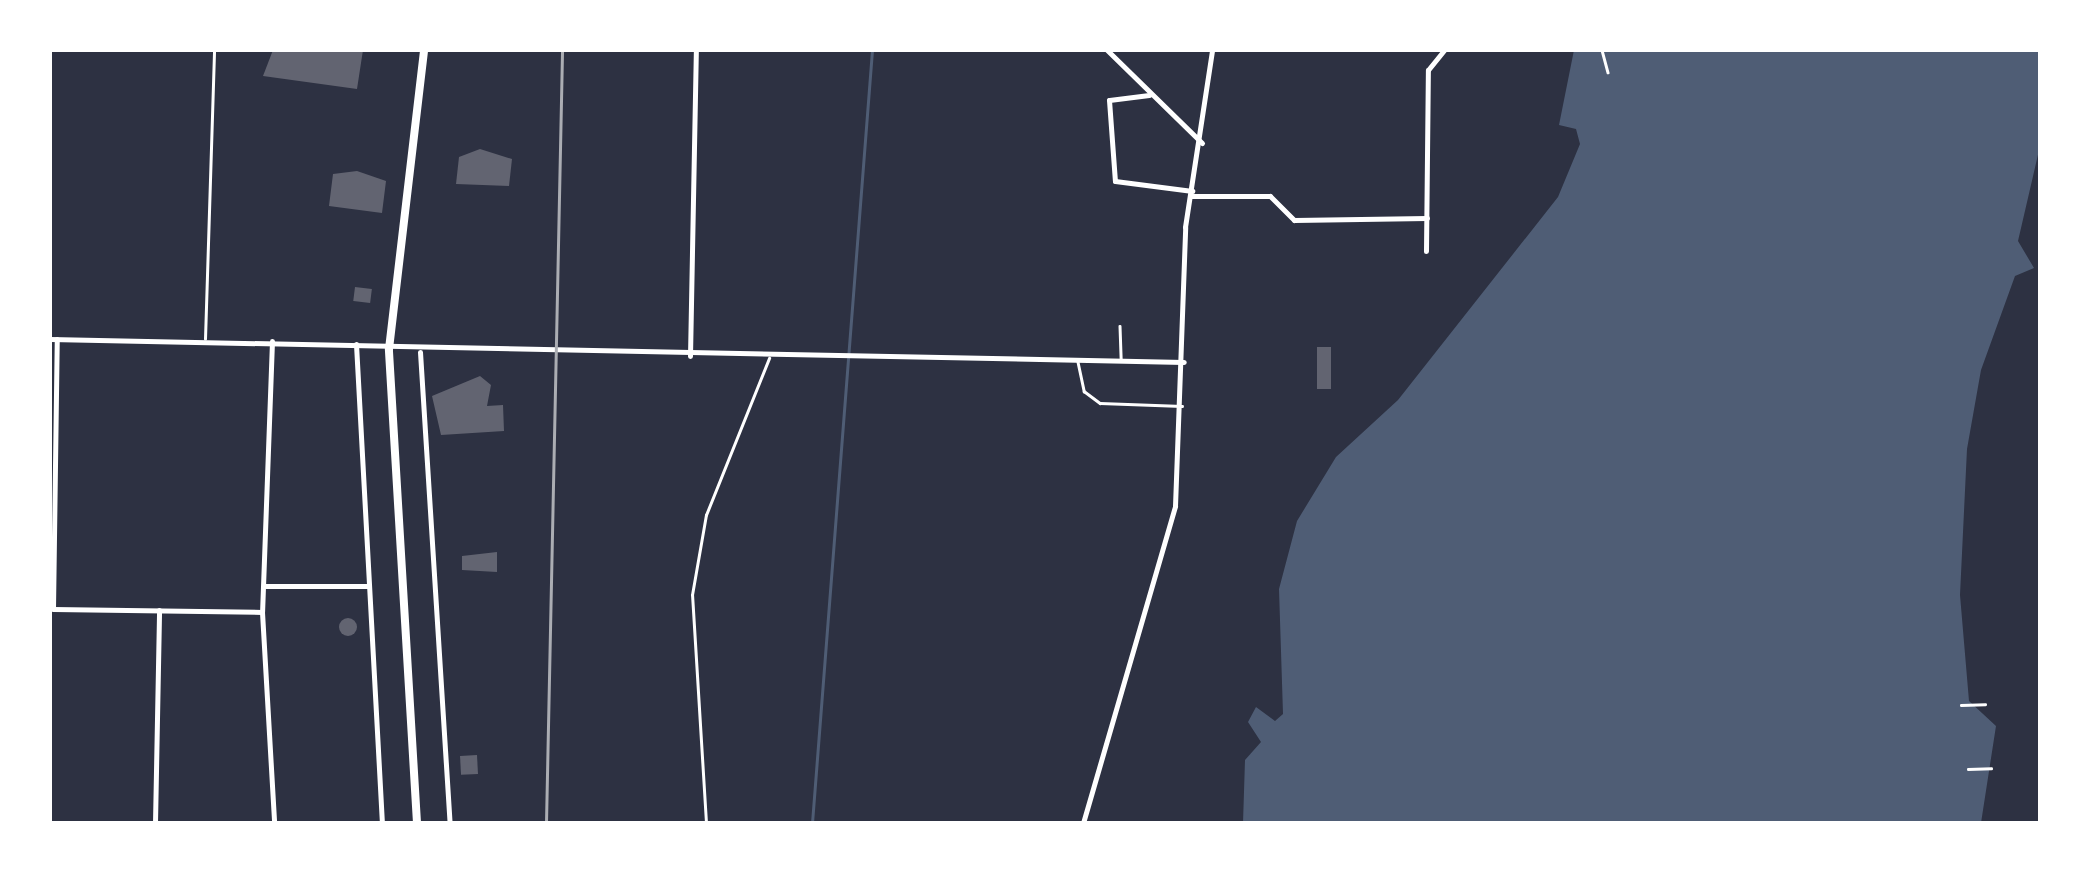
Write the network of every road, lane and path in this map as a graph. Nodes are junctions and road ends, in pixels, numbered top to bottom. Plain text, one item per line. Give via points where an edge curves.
1 (214, 50) edge
2 (424, 50) edge
3 (696, 50) edge
4 (1106, 50) edge
5 (1212, 50) edge
6 (1444, 50) edge
7 (1602, 50) edge
8 (1608, 72) dead end
9 (1149, 95) junction
10 (1202, 143) junction
11 (1191, 193) junction
12 (1426, 218) junction
13 (1426, 251) dead end
14 (1120, 326) dead end
15 (54, 339) edge
16 (205, 340) junction
17 (272, 341) junction
18 (356, 344) junction
19 (388, 349) junction
20 (420, 350) junction
21 (690, 356) junction
22 (769, 358) junction
23 (1078, 360) junction
24 (1120, 361) junction
25 (1184, 362) junction
26 (1182, 406) junction
27 (266, 586) junction
28 (368, 586) junction
29 (52, 610) edge
30 (159, 610) junction
31 (262, 612) junction
32 (1985, 704) dead end
33 (1962, 705) dead end
34 (1968, 768) dead end
35 (1991, 768) dead end
36 (155, 823) edge
37 (274, 823) edge
38 (382, 823) edge
39 (417, 823) edge
40 (450, 823) edge
41 (706, 823) edge
42 (1082, 823) edge

1 - 16 lane
2 - 19 main road
3 - 21 street
4 - 9 street
5 - 10 street
6 - 12 street via 1428,70
7 - 8 path
9 - 10 street
9 - 11 street via 1109,100 1116,181
10 - 11 street
11 - 12 street via 1270,196 1294,220
11 - 25 street
12 - 13 street
14 - 24 lane
15 - 16 street
15 - 29 street
16 - 17 street
17 - 18 street
17 - 27 street
18 - 19 street
18 - 28 street
19 - 20 street
19 - 39 main road
20 - 21 street
20 - 40 street
21 - 22 street
22 - 23 street
22 - 41 lane via 706,515 692,595
23 - 24 street
23 - 26 lane via 1084,391 1100,404
24 - 25 street
25 - 26 street
26 - 42 street via 1176,506
27 - 28 street
27 - 31 street
28 - 38 street
29 - 30 street
30 - 31 street
30 - 36 street
31 - 37 street
32 - 33 path
34 - 35 path

